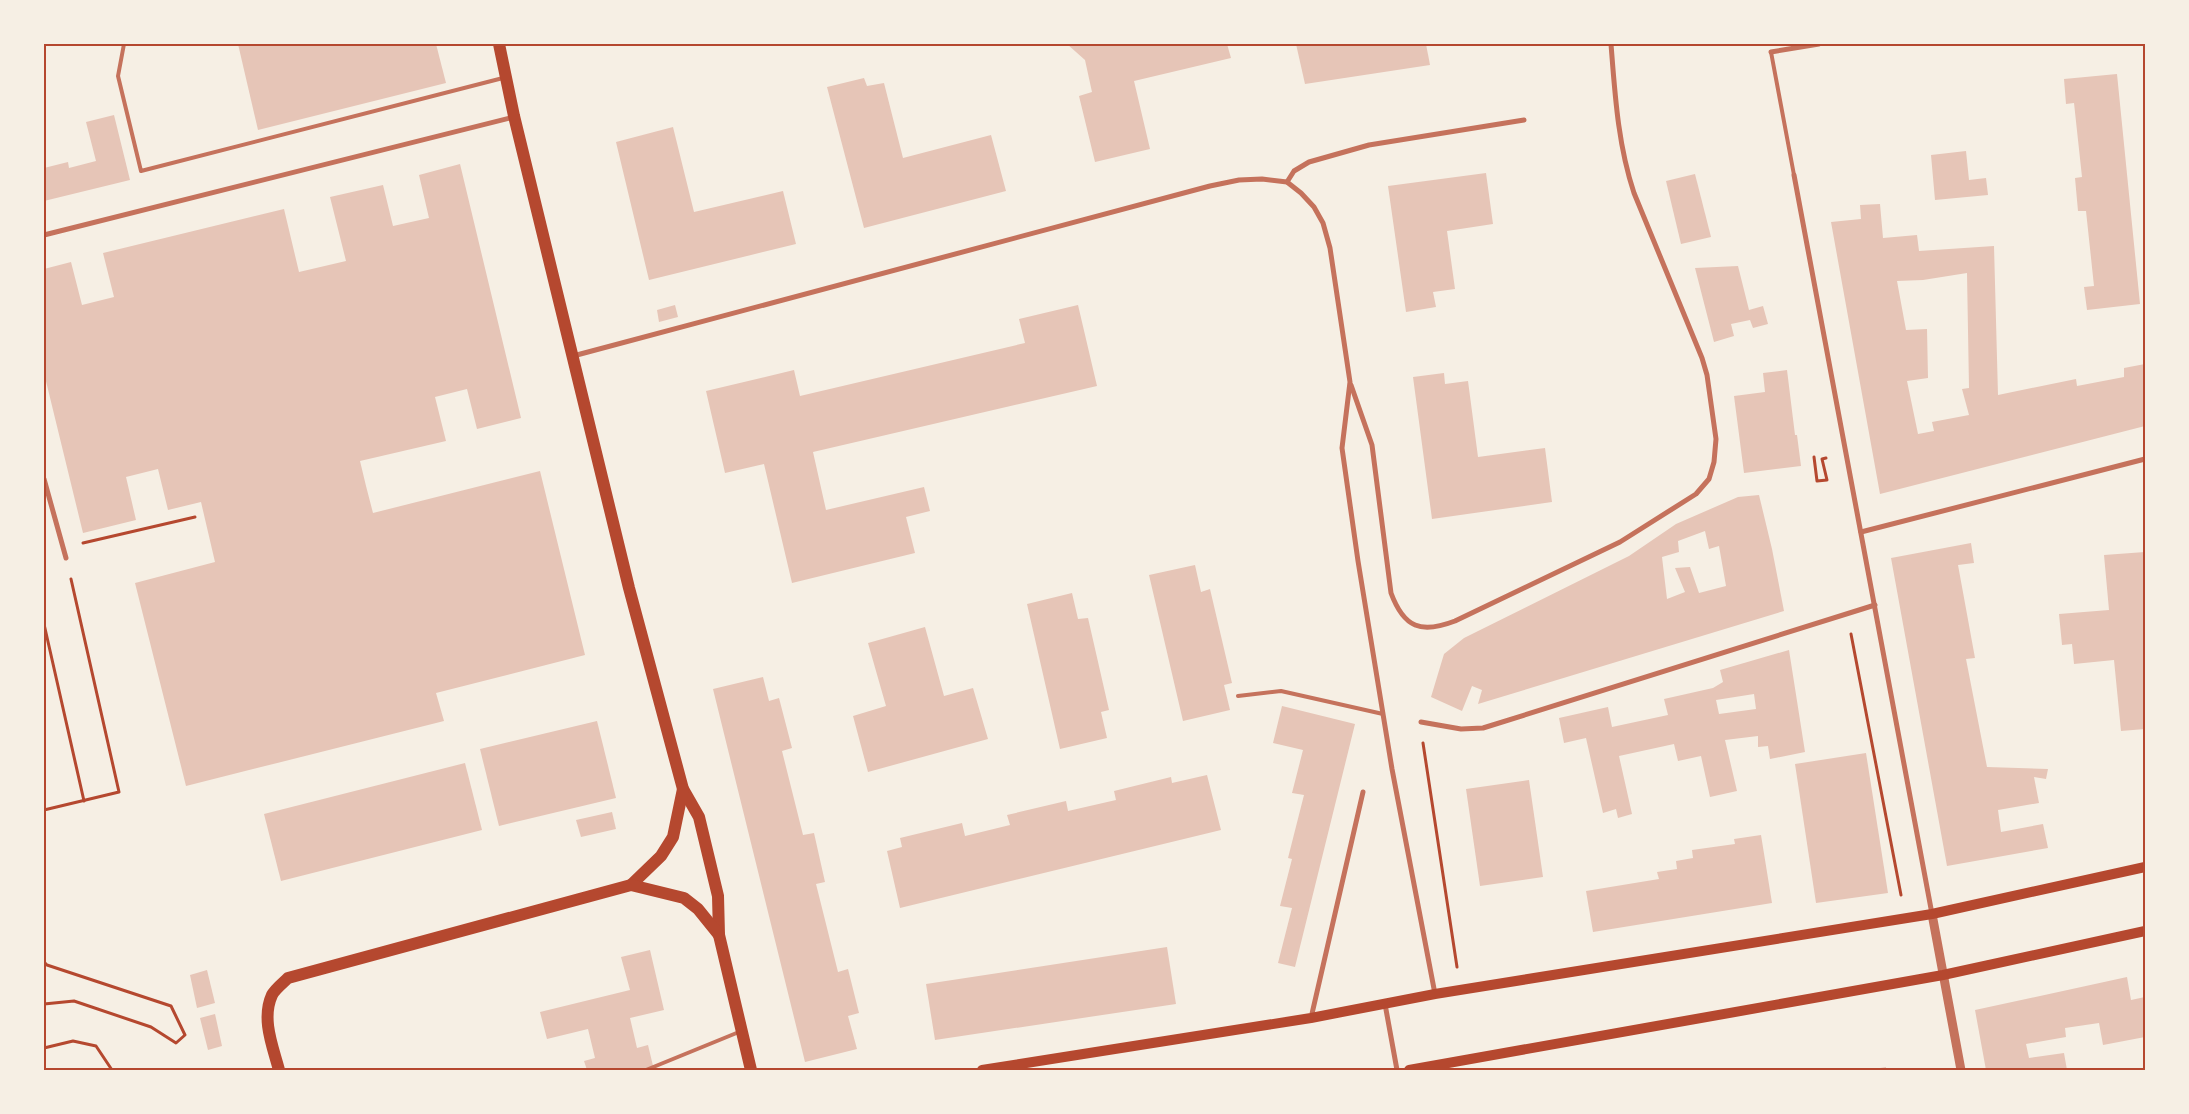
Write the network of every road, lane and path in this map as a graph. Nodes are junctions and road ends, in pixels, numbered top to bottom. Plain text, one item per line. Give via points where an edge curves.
1 (124, 44) edge
2 (499, 44) edge
3 (1610, 44) edge
4 (1819, 44) edge
5 (1771, 52) joint
6 (506, 77) junction
7 (514, 116) junction
8 (1524, 120) dead end
9 (1794, 175) joint
10 (1287, 182) junction
11 (44, 235) edge
12 (572, 356) junction
13 (1350, 382) junction
14 (2145, 459) edge
15 (44, 479) edge
16 (195, 517) dead end
17 (1861, 532) junction
18 (63, 547) junction
19 (66, 558) joint
20 (1875, 605) junction
21 (1847, 614) junction
22 (44, 624) edge
23 (1238, 696) dead end
24 (1383, 714) junction
25 (1421, 722) dead end
26 (1424, 757) dead end
27 (683, 790) junction
28 (1363, 792) dead end
29 (84, 801) junction
30 (44, 810) edge
31 (2145, 867) edge
32 (631, 885) junction
33 (1901, 896) dead end
34 (1932, 914) junction
35 (2145, 931) edge
36 (719, 935) junction
37 (44, 962) edge
38 (1457, 969) dead end
39 (1944, 975) junction
40 (1435, 994) junction
41 (44, 1004) edge
42 (1384, 1004) junction
43 (1311, 1018) junction
44 (741, 1031) junction
45 (44, 1048) edge
46 (112, 1070) edge
47 (279, 1070) edge
48 (646, 1070) edge
49 (751, 1070) edge
50 (982, 1070) edge
51 (1397, 1070) edge
52 (1408, 1070) edge
53 (1961, 1070) edge

1 - 6 lane via 118,76 141,171
2 - 6 main road
3 - 13 street via 1616,113 1625,165 1707,375 1716,439 1709,479 1696,494 1620,542 1440,627 1427,628 1406,620 1393,600 1372,446
4 - 5 street
5 - 9 lane
6 - 7 main road
7 - 11 street
7 - 12 main road
8 - 10 street via 1370,145 1309,162 1294,171
9 - 17 street
10 - 12 street via 1239,180 1210,186
10 - 13 street via 1314,207 1323,223 1330,248
12 - 27 main road via 628,588
13 - 24 street via 1342,448
14 - 17 street
15 - 18 street
16 - 18 path
17 - 20 street
18 - 19 street
19 - 29 path via 119,792
20 - 21 street
20 - 34 street
21 - 25 street via 1483,728 1461,729
21 - 33 path
22 - 29 path
23 - 24 lane via 1281,692
24 - 40 street
26 - 38 path
27 - 32 main road via 672,837 662,856
27 - 36 main road via 699,817 718,896
28 - 43 street
29 - 30 path
31 - 34 main road
32 - 36 main road via 684,898 698,909
32 - 47 main road via 288,978 272,994 267,1011 269,1034
34 - 39 street
34 - 40 main road
35 - 39 main road
36 - 44 main road
37 - 41 path via 172,1006 185,1035 176,1043 151,1027 74,1001
39 - 52 main road
39 - 53 street
40 - 42 main road
42 - 43 main road
42 - 51 street
43 - 50 main road
44 - 48 lane
44 - 49 main road
45 - 46 path via 73,1040 96,1046

